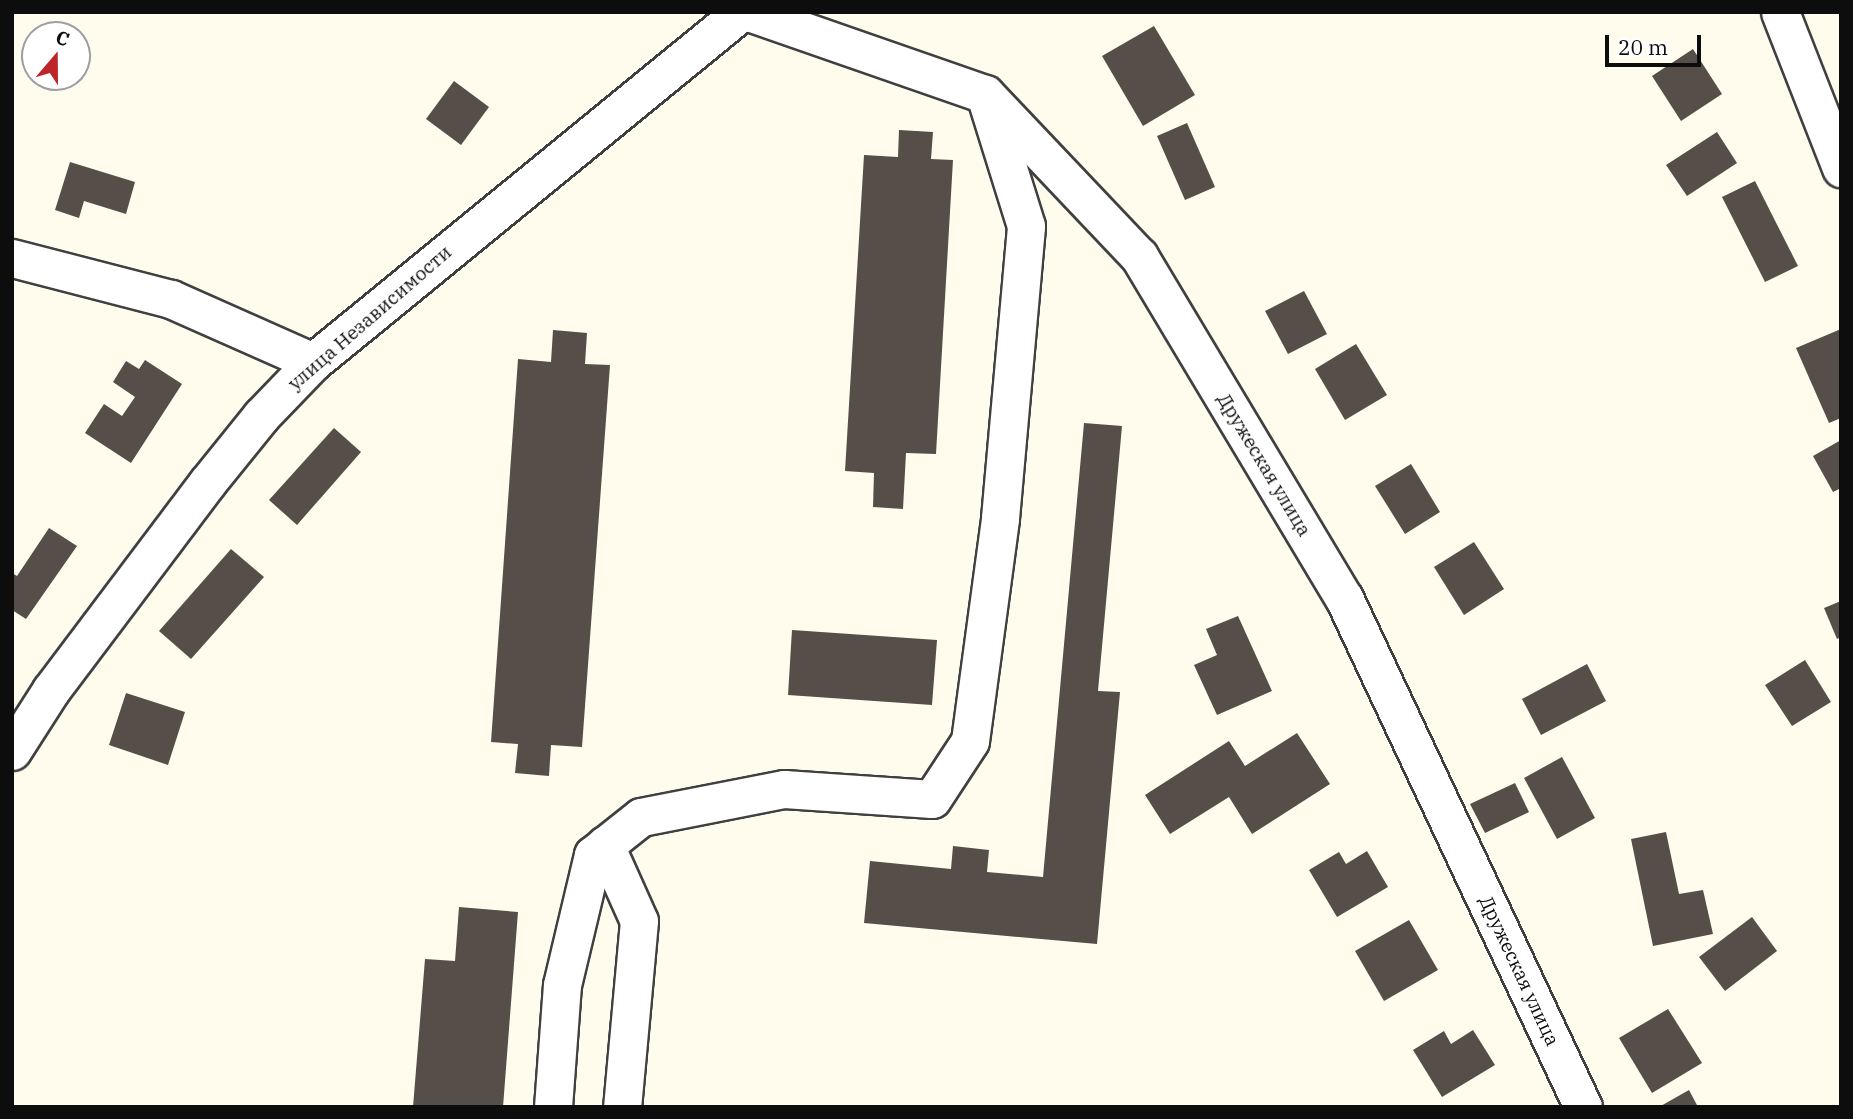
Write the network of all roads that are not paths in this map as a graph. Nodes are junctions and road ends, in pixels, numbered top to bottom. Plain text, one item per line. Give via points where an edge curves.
1 (741, 12) edge
2 (749, 12) edge
3 (1780, 12) edge
4 (985, 94) junction
5 (1841, 168) edge
6 (12, 258) edge
7 (313, 362) junction
8 (12, 751) edge
9 (605, 845) junction
10 (553, 1107) edge
11 (622, 1107) edge
12 (1583, 1107) edge

1 - 7 street, улица Независимости
2 - 4 street, Дружеская улица
3 - 5 street
4 - 9 street via 1026,226 1000,518 970,741 932,799 784,789 641,817
4 - 12 street, Дружеская улица via 1139,256 1344,598
6 - 7 street via 171,299
7 - 8 street, улица Независимости via 261,416 207,483 51,690
9 - 10 street via 593,855 562,985
9 - 11 street via 639,921

